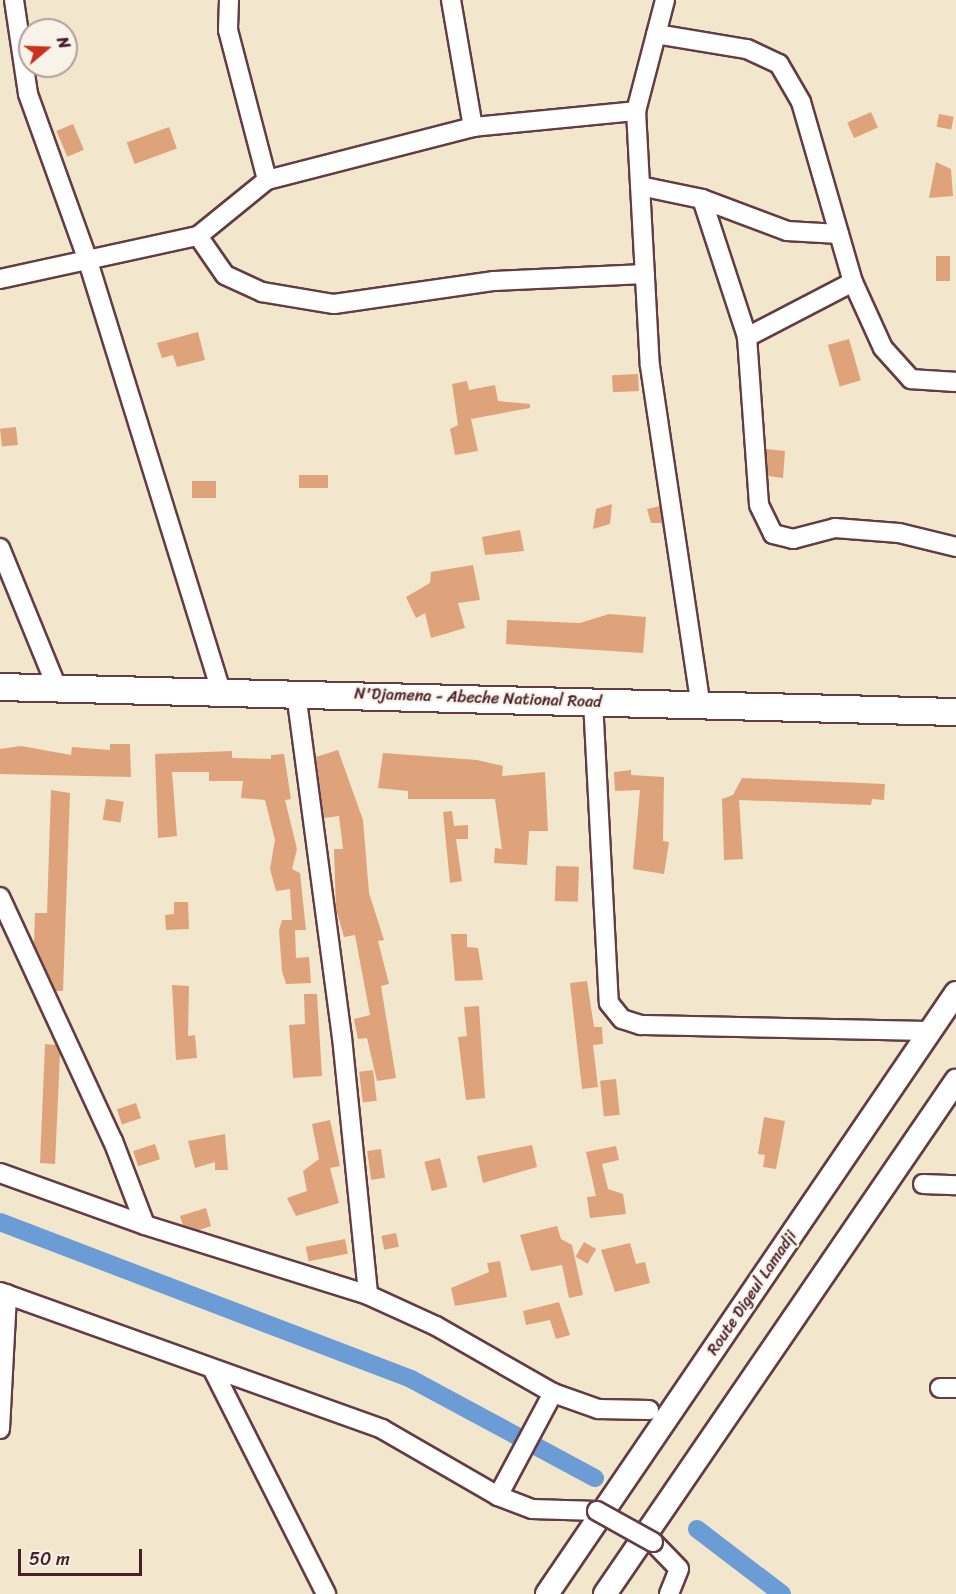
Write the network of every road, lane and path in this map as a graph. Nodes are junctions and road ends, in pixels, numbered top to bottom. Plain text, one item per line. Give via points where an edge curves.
1 (14, 0) edge
2 (229, 0) edge
3 (451, 0) edge
4 (665, 0) edge
5 (656, 33) junction
6 (636, 111) junction
7 (473, 127) junction
8 (267, 180) junction
9 (640, 186) junction
10 (702, 199) junction
11 (839, 234) junction
12 (198, 236) junction
13 (87, 258) junction
14 (645, 274) junction
15 (0, 279) edge
16 (853, 282) junction
17 (747, 337) junction
18 (956, 382) edge
19 (956, 547) edge
20 (0, 548) edge
21 (0, 687) edge
22 (58, 690) junction
23 (220, 692) junction
24 (296, 693) junction
25 (593, 701) junction
26 (701, 706) junction
27 (956, 712) edge
28 (0, 897) edge
29 (956, 993) edge
30 (930, 1030) junction
31 (956, 1080) edge
32 (0, 1173) edge
33 (923, 1184) dead end
34 (956, 1185) edge
35 (145, 1225) junction
36 (3, 1293) edge
37 (368, 1295) junction
38 (214, 1372) junction
39 (553, 1393) junction
40 (649, 1410) dead end
41 (0, 1428) edge
42 (498, 1496) junction
43 (326, 1594) edge
44 (547, 1594) edge
45 (605, 1594) edge
46 (669, 1594) edge

1 - 13 street via 28,94
2 - 8 street via 228,30
3 - 7 street
4 - 5 street
5 - 6 street
5 - 11 street via 747,49 779,64 801,102
6 - 7 street
6 - 9 street
7 - 8 street
8 - 12 street
9 - 10 street
9 - 14 street
10 - 11 street via 787,231
10 - 17 street
11 - 16 street
12 - 13 street
12 - 14 street via 225,275 262,292 334,304 494,281
13 - 15 street
13 - 23 street
14 - 26 street via 650,366
16 - 17 street
16 - 18 street via 883,348 911,379
17 - 19 street via 759,505 773,534 793,539 835,528 899,533
20 - 22 street
21 - 22 highway, N'Djamena - Abeche National Road
22 - 23 highway, N'Djamena - Abeche National Road
23 - 24 highway, N'Djamena - Abeche National Road
24 - 25 highway, N'Djamena - Abeche National Road
24 - 37 street via 342,1037
25 - 26 highway, N'Djamena - Abeche National Road
25 - 30 street via 609,1003 622,1019 641,1025
26 - 27 highway, N'Djamena - Abeche National Road
28 - 35 street via 113,1140
29 - 30 main road, Route Digeul Lamadji
30 - 44 main road, Route Digeul Lamadji
31 - 45 main road
32 - 35 street
33 - 34 street
35 - 37 street
36 - 38 street
36 - 41 street
37 - 39 street via 436,1326
38 - 42 street via 382,1429
38 - 43 street
39 - 40 street via 598,1408
39 - 42 street
42 - 46 street, bridge via 532,1509 597,1511 653,1542 679,1569

